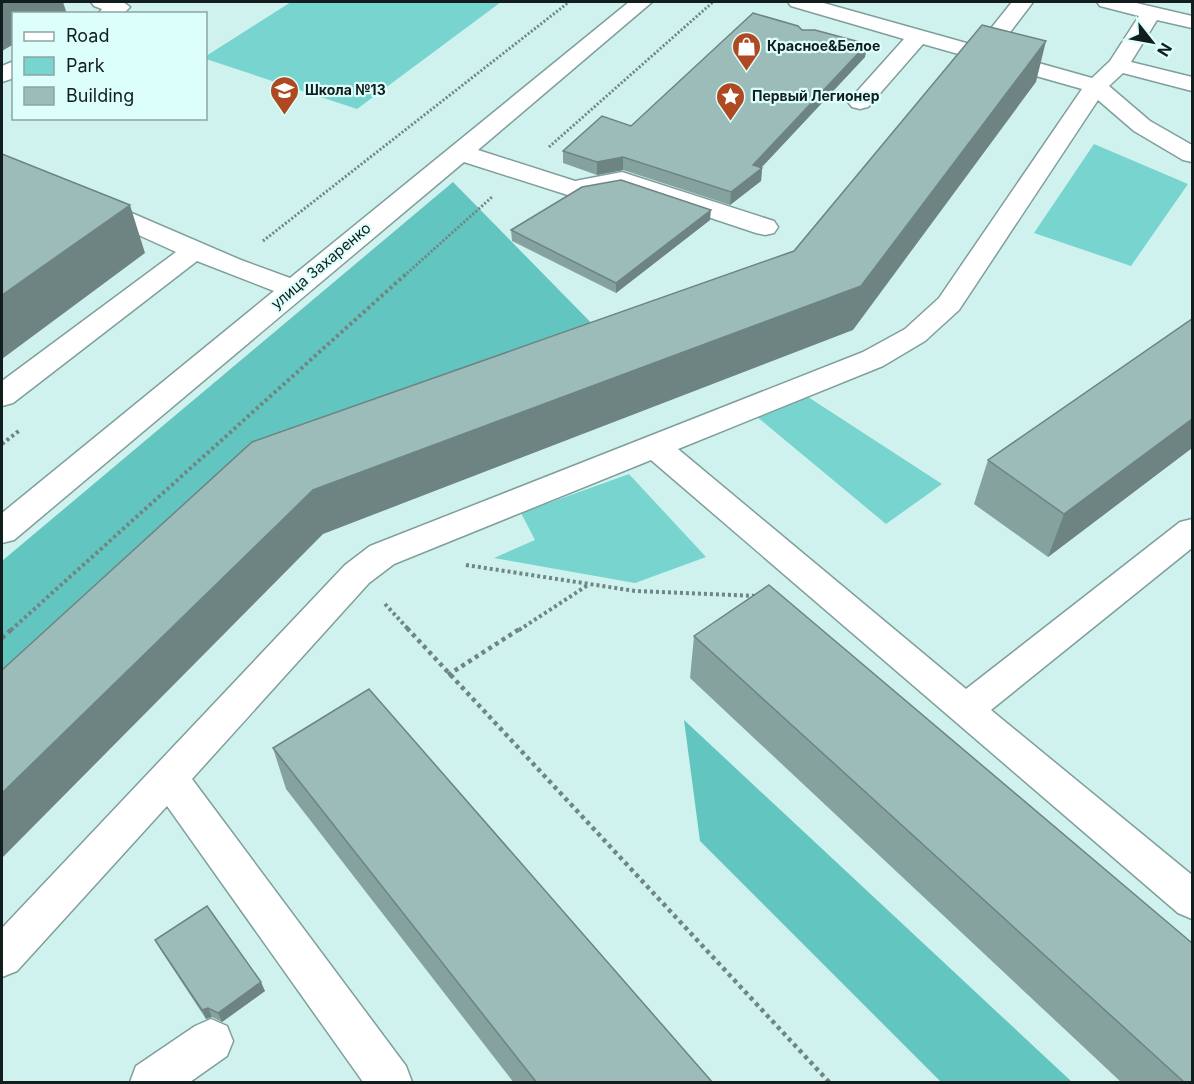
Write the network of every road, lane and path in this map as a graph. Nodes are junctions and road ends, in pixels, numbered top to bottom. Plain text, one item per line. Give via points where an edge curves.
1 (569, 2) edge
2 (641, 2) edge
3 (714, 2) edge
4 (798, 2) edge
5 (1107, 2) edge
6 (1016, 3) edge
7 (1152, 12) junction
8 (1192, 22) edge
9 (918, 37) junction
10 (981, 55) junction
11 (1107, 76) junction
12 (1192, 84) edge
13 (860, 102) dead end
14 (459, 152) junction
15 (1192, 154) edge
16 (520, 172) junction
17 (77, 199) edge
18 (765, 227) dead end
19 (195, 250) junction
20 (231, 266) junction
21 (294, 289) junction
22 (2, 396) edge
23 (20, 430) dead end
24 (2, 444) edge
25 (654, 445) junction
26 (2, 531) edge
27 (1192, 531) edge
28 (437, 533) junction
29 (357, 574) junction
30 (588, 584) junction
31 (760, 596) edge
32 (2, 638) edge
33 (448, 675) junction
34 (965, 710) junction
35 (169, 778) junction
36 (1192, 900) edge
37 (2, 957) edge
38 (211, 1041) dead end
39 (152, 1083) edge
40 (390, 1083) edge
41 (829, 1083) edge

1 - 20 path
2 - 14 street, улица Захаренко
3 - 16 path
4 - 9 street via 824,19
5 - 7 street
6 - 10 street
7 - 8 street
7 - 11 street
9 - 10 street
9 - 13 street
10 - 11 street
11 - 12 street
11 - 15 street via 1142,126
11 - 25 street via 950,304 915,334 873,359
14 - 16 street
14 - 21 street, улица Захаренко
16 - 18 street via 574,189 622,180
16 - 32 path
17 - 19 street
19 - 20 street
19 - 22 street
20 - 21 street
21 - 26 street, улица Захаренко
23 - 24 path
25 - 28 street
25 - 34 street
27 - 34 street
28 - 29 street via 382,555
28 - 30 path via 464,564
29 - 33 path
29 - 35 street
30 - 31 path via 635,591
30 - 33 path
33 - 41 path
34 - 36 street
35 - 37 street
35 - 40 street
38 - 39 street

